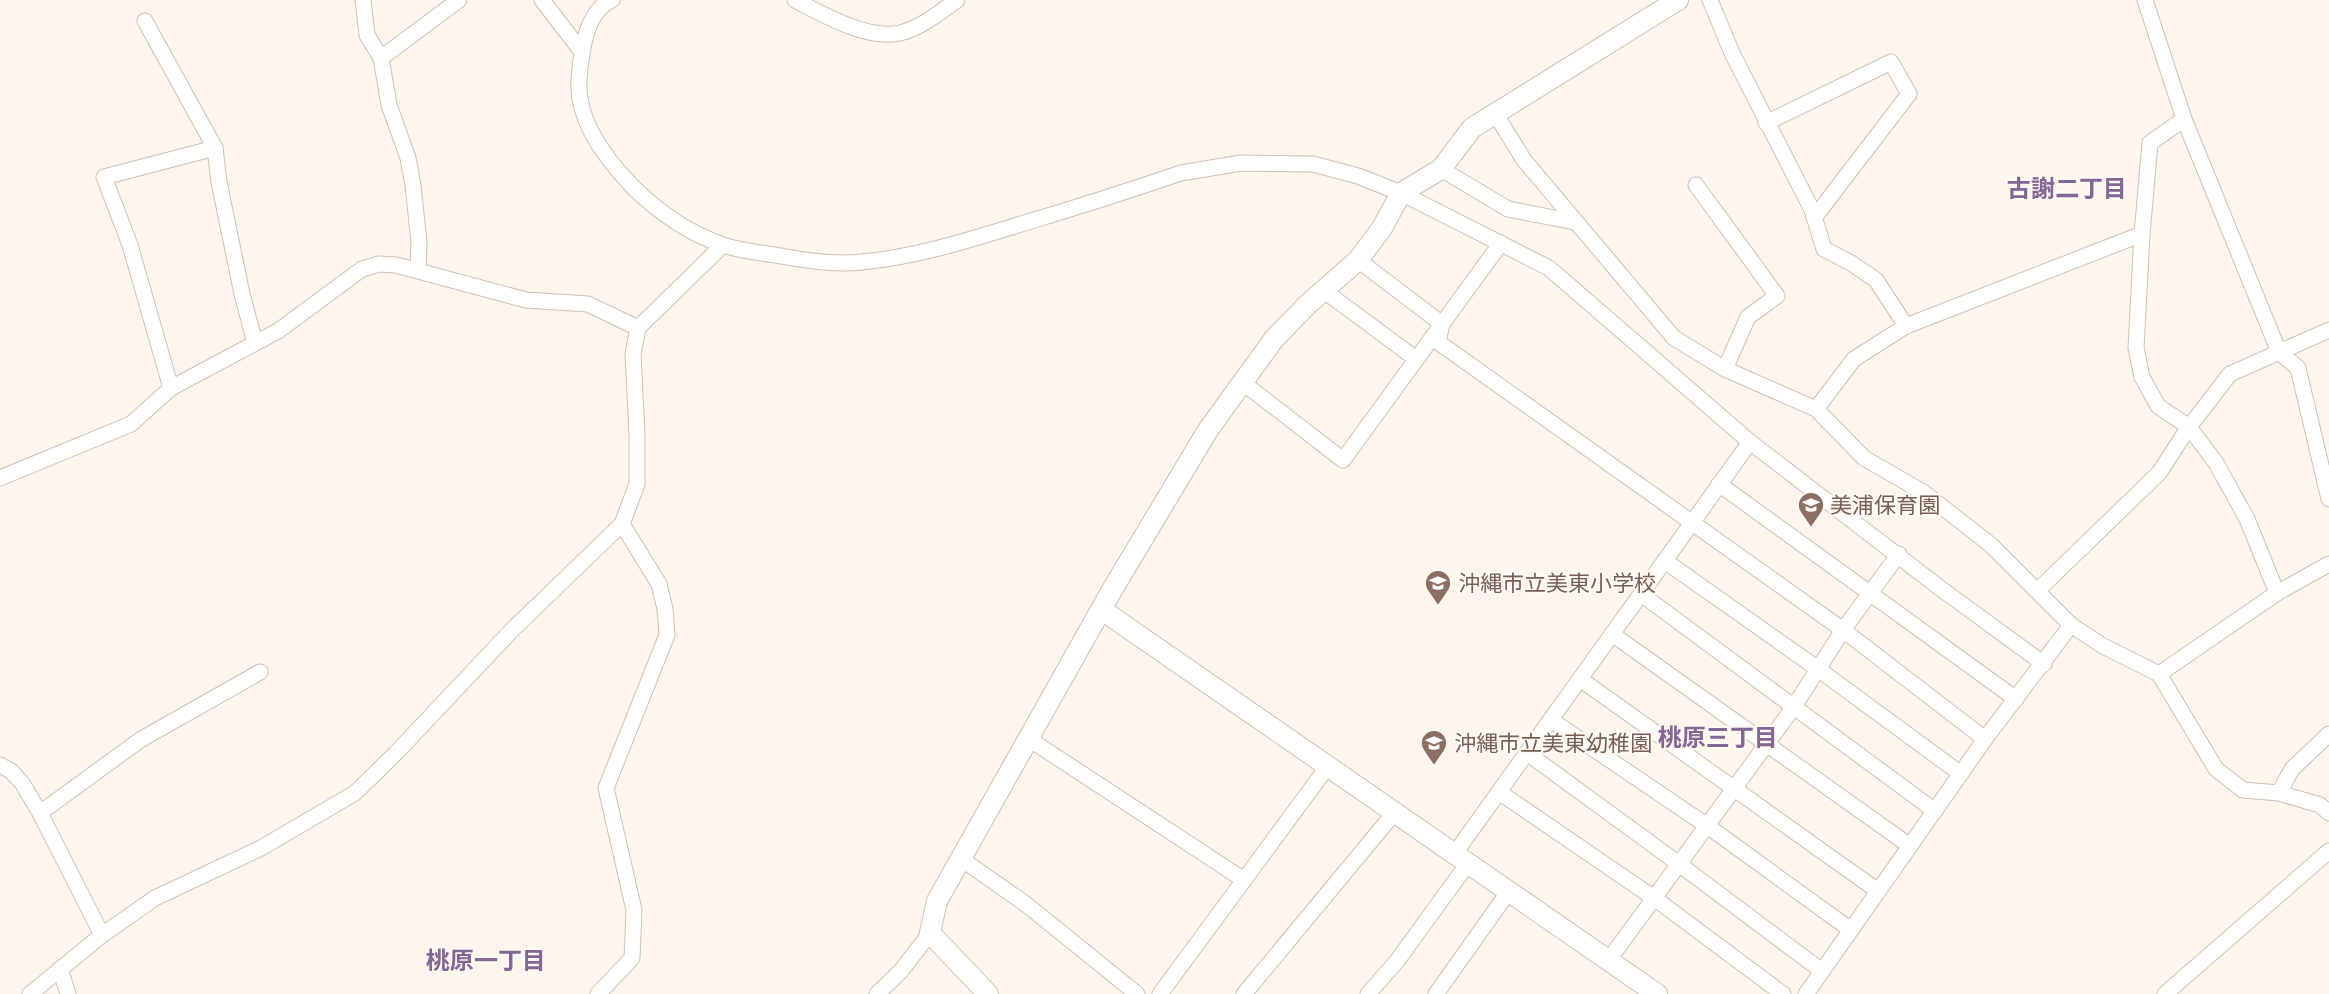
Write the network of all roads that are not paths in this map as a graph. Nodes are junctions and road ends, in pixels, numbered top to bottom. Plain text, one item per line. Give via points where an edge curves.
1 (363, 0) edge
2 (459, 0) edge
3 (542, 0) edge
4 (612, 0) edge
5 (795, 0) edge
6 (957, 0) edge
7 (1678, 0) edge
8 (1710, 0) edge
9 (2145, 0) edge
10 (145, 21) dead end
11 (582, 52) junction
12 (381, 58) junction
13 (1496, 115) junction
14 (2184, 119) junction
15 (1767, 123) junction
16 (215, 148) junction
17 (1441, 169) junction
18 (1696, 185) dead end
19 (1401, 194) junction
20 (1814, 218) junction
21 (1575, 222) junction
22 (2142, 234) junction
23 (1501, 243) junction
24 (723, 245) junction
25 (1358, 260) junction
26 (418, 270) junction
27 (1323, 290) junction
28 (1442, 324) junction
29 (1906, 326) junction
30 (638, 328) junction
31 (2329, 330) edge
32 (255, 343) junction
33 (2279, 352) junction
34 (1416, 359) junction
35 (1725, 369) junction
36 (1242, 382) junction
37 (171, 388) junction
38 (1816, 409) junction
39 (2189, 427) junction
40 (1750, 442) junction
41 (0, 478) edge
42 (1719, 484) junction
43 (2329, 499) edge
44 (622, 524) junction
45 (1691, 524) junction
46 (1899, 555) junction
47 (1665, 561) junction
48 (2329, 564) edge
49 (2038, 590) junction
50 (2277, 593) junction
51 (1641, 594) junction
52 (1869, 594) junction
53 (1102, 610) junction
54 (2071, 625) junction
55 (1843, 630) junction
56 (1612, 634) junction
57 (2044, 664) junction
58 (1818, 669) junction
59 (260, 672) dead end
60 (2159, 674) junction
61 (1580, 679) junction
62 (2016, 699) junction
63 (1793, 708) junction
64 (1551, 720) junction
65 (2329, 734) edge
66 (1029, 739) junction
67 (1986, 739) junction
68 (1766, 745) junction
69 (1527, 753) junction
70 (0, 765) edge
71 (1328, 766) junction
72 (1960, 774) junction
73 (1734, 788) junction
74 (1499, 792) junction
75 (2279, 793) junction
76 (1935, 811) junction
77 (1395, 812) junction
78 (40, 813) junction
79 (2329, 813) edge
80 (1706, 825) junction
81 (1910, 846) junction
82 (2329, 851) edge
83 (960, 858) junction
84 (1462, 858) junction
85 (1679, 864) junction
86 (1244, 880) junction
87 (1509, 891) junction
88 (1878, 891) junction
89 (1654, 898) junction
90 (1851, 930) junction
91 (930, 933) junction
92 (102, 935) junction
93 (1608, 961) junction
94 (60, 969) junction
95 (1822, 971) junction
96 (2170, 993) edge
97 (30, 994) edge
98 (68, 994) edge
99 (598, 994) edge
100 (877, 994) edge
101 (988, 994) edge
102 (1137, 994) edge
103 (1160, 994) edge
104 (1244, 994) edge
105 (1368, 994) edge
106 (1436, 994) edge
107 (1657, 994) edge
108 (1783, 994) edge
109 (1806, 994) edge

1 - 12 street via 367,35
2 - 12 street
3 - 11 street
4 - 11 street via 604,3 591,24
5 - 6 street via 875,35 901,33
7 - 13 street
8 - 15 street
9 - 14 street
10 - 16 street
11 - 24 street via 579,87 587,124 614,167 653,207
12 - 26 street via 389,105 413,185
13 - 17 street via 1472,128
13 - 21 street via 1524,160
14 - 22 street via 2150,143
14 - 33 street
15 - 20 street
15 - 20 street via 1891,62 1910,94
16 - 32 street
16 - 37 street via 104,177 130,245
17 - 19 street
17 - 21 street via 1509,209
18 - 35 street via 1777,296 1748,316
19 - 23 street
19 - 24 street via 1358,176 1313,164 1241,163 1181,173 965,242 914,254 861,262 826,262
19 - 25 street
20 - 29 street via 1824,249 1875,280
21 - 35 street via 1674,338
22 - 29 street
22 - 39 street via 2136,348 2142,378 2158,406
23 - 28 street
23 - 40 street via 1549,268
24 - 30 street
25 - 27 street
25 - 28 street
26 - 30 street via 526,300 588,304
26 - 32 street via 379,264 362,269 278,331
27 - 34 street
27 - 36 street via 1274,339
28 - 34 street
28 - 45 street via 1438,342
29 - 38 street via 1854,359
30 - 44 street via 633,354 637,484
31 - 33 street
32 - 37 street
33 - 39 street via 2230,374
33 - 43 street via 2298,368
34 - 36 street via 1342,460
35 - 38 street
36 - 53 street via 1208,430
37 - 41 street via 131,424
38 - 49 street via 1864,458 1923,492 1991,545
39 - 49 street via 2159,473
39 - 50 street via 2216,463 2247,519
40 - 42 street
40 - 46 street
42 - 45 street
42 - 52 street
44 - 92 street via 512,630 355,793 261,848 155,898
44 - 99 street via 659,584 667,635 606,788 634,910 632,958
45 - 47 street
45 - 55 street
46 - 52 street
46 - 57 street
47 - 51 street
47 - 58 street
48 - 50 street
49 - 54 street
50 - 60 street
51 - 56 street
51 - 63 street
52 - 55 street
52 - 62 street
53 - 66 street
53 - 71 street
54 - 57 street
54 - 60 street
55 - 58 street
55 - 67 street
56 - 61 street
56 - 68 street
57 - 62 street
58 - 63 street
58 - 72 street
59 - 78 street via 140,740
60 - 75 street via 2216,769 2243,790
61 - 64 street
61 - 73 street
62 - 67 street
63 - 68 street
63 - 76 street
64 - 69 street
64 - 80 street
65 - 75 street via 2292,769
66 - 83 street
66 - 86 street
67 - 72 street
68 - 73 street
68 - 81 street
69 - 74 street
69 - 85 street
70 - 78 street via 22,783
71 - 77 street
71 - 86 street
72 - 76 street
73 - 80 street
73 - 88 street
74 - 84 street
74 - 89 street
75 - 79 street via 2320,805
76 - 81 street
77 - 84 street
77 - 104 street
78 - 92 street
80 - 85 street
80 - 90 street
81 - 88 street
82 - 96 street
83 - 91 street via 937,901
83 - 102 street via 1027,905
84 - 87 street
84 - 105 street via 1397,961
85 - 89 street
85 - 95 street
86 - 103 street
87 - 93 street
87 - 106 street
88 - 90 street
89 - 93 street
89 - 108 street
90 - 95 street
91 - 100 street
91 - 101 street
92 - 94 street
93 - 107 street
94 - 97 street
94 - 98 street
95 - 109 street

